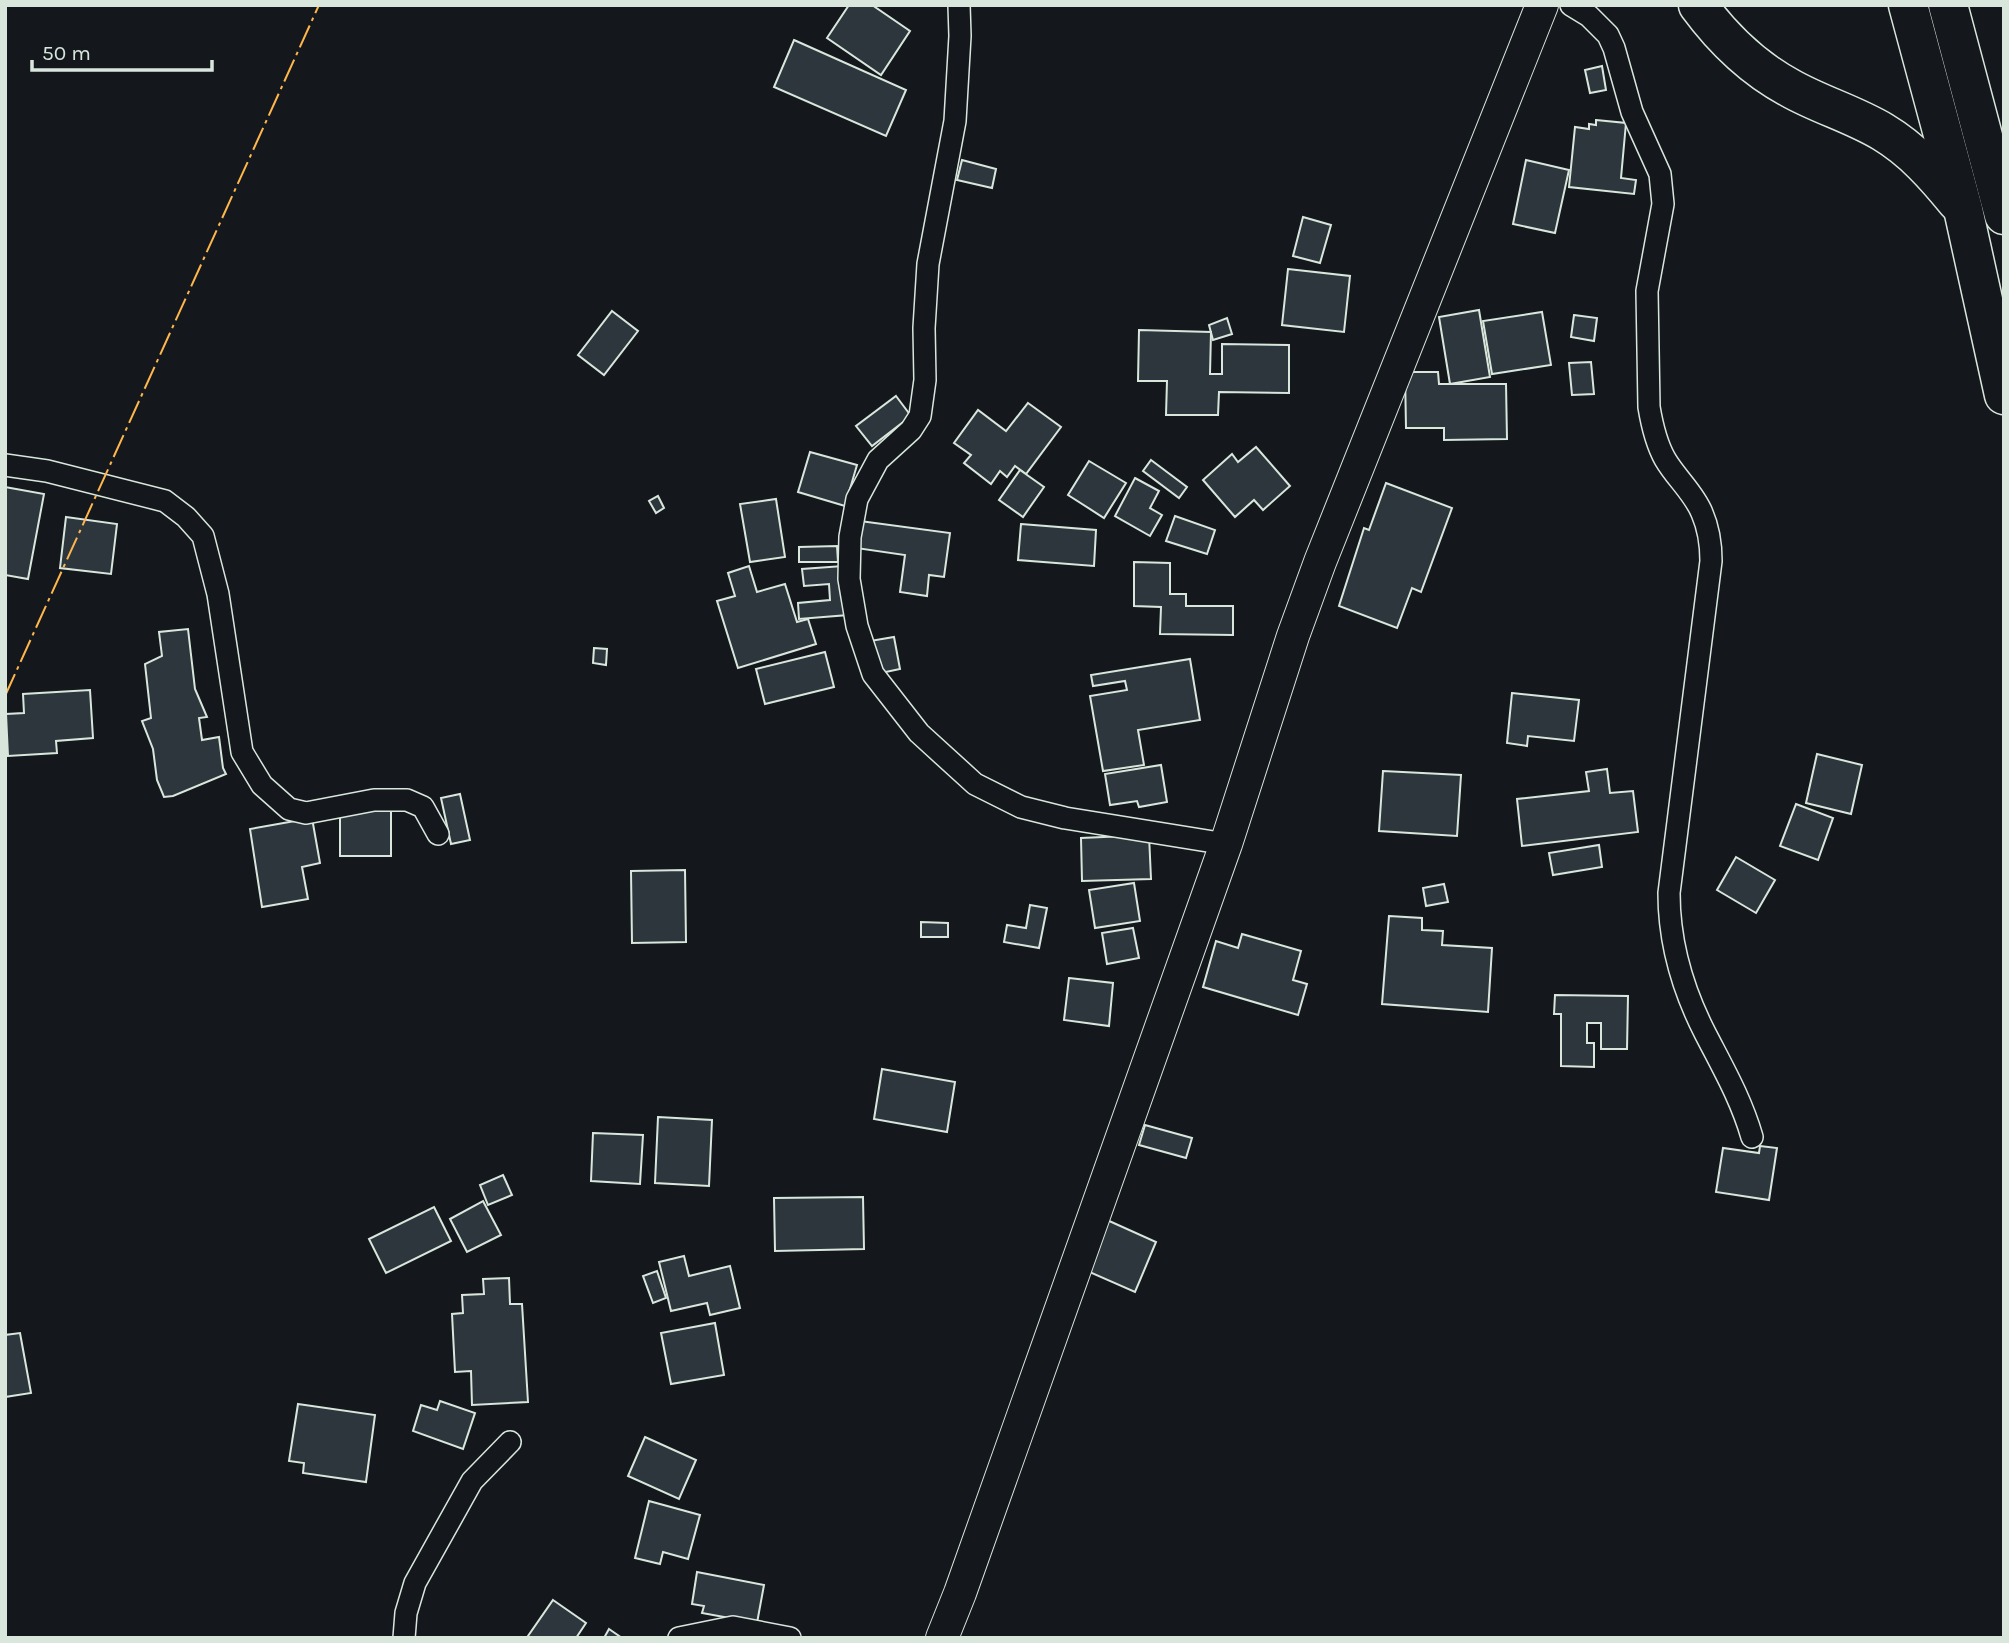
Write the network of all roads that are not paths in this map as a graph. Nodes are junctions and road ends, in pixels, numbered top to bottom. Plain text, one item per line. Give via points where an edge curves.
1 (959, 5) edge
2 (1542, 5) edge
3 (1571, 5) edge
4 (1698, 5) edge
5 (1908, 5) edge
6 (1948, 5) edge
7 (1964, 209) junction
8 (2004, 215) edge
9 (2004, 395) edge
10 (5, 465) edge
11 (438, 834) dead end
12 (1226, 844) junction
13 (1752, 1137) dead end
14 (510, 1443) dead end
15 (404, 1638) edge
16 (679, 1638) edge
17 (790, 1638) edge
18 (942, 1638) edge

1 - 12 street via 955,121 928,264 920,416 878,460 857,499 849,579 857,626 873,674 919,733 975,783 1021,807 1065,818
2 - 12 main road via 1329,538
3 - 13 street via 1600,25 1614,48 1632,112 1662,189 1647,291 1649,407 1666,460 1702,512 1711,561 1669,893 1670,922 1688,991 1738,1094
4 - 7 highway via 1729,42 1768,75 1860,119 1907,148
5 - 7 highway
6 - 8 highway
7 - 9 highway
10 - 11 street via 165,500 186,517 202,536 218,594 242,752 262,785 289,808 306,813 374,800 407,800 423,807
12 - 18 main road
14 - 15 street via 472,1481 415,1583
16 - 17 street via 733,1627

